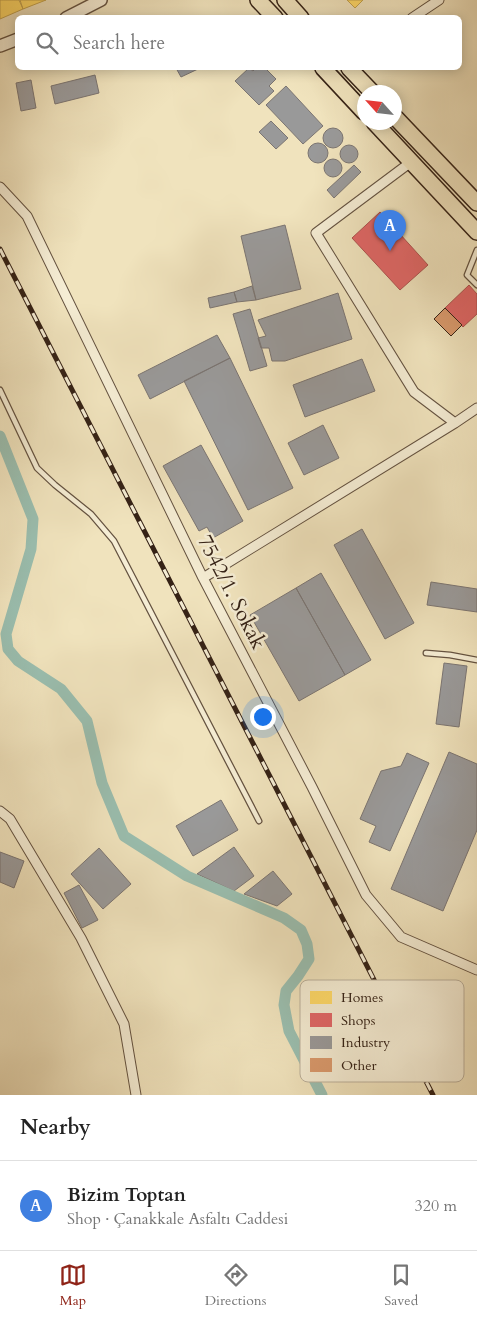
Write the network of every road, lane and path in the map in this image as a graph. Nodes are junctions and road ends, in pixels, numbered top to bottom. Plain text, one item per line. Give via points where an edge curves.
1 (101, 0) edge
2 (258, 0) edge
3 (285, 0) edge
4 (439, 0) edge
5 (72, 15) edge
6 (272, 15) edge
7 (298, 15) edge
8 (416, 15) edge
9 (15, 40) edge
10 (0, 46) edge
11 (325, 70) edge
12 (351, 70) edge
13 (365, 85) edge
14 (357, 104) edge
15 (402, 124) edge
16 (381, 130) edge
17 (411, 162) junction
18 (0, 187) edge
19 (477, 203) edge
20 (477, 232) edge
21 (477, 250) edge
22 (477, 285) edge
23 (0, 390) edge
24 (477, 409) edge
25 (455, 423) junction
26 (204, 578) junction
27 (426, 653) dead end
28 (477, 660) edge
29 (0, 812) edge
30 (259, 821) dead end
31 (477, 970) edge
32 (136, 1095) edge

1 - 5 street
2 - 6 highway
3 - 7 highway
4 - 8 street
9 - 10 street
11 - 14 highway
12 - 13 highway
15 - 19 highway
16 - 17 highway
17 - 20 highway
17 - 25 street via 316,232 414,392
18 - 26 street, 7542/1. Sokak via 27,216
21 - 22 lane via 468,275
23 - 30 lane via 37,468 91,514 114,541
24 - 25 street
25 - 26 street
26 - 31 street, 7542/1. Sokak via 366,895 401,937
27 - 28 lane
29 - 32 street via 10,819 81,938 124,1024

